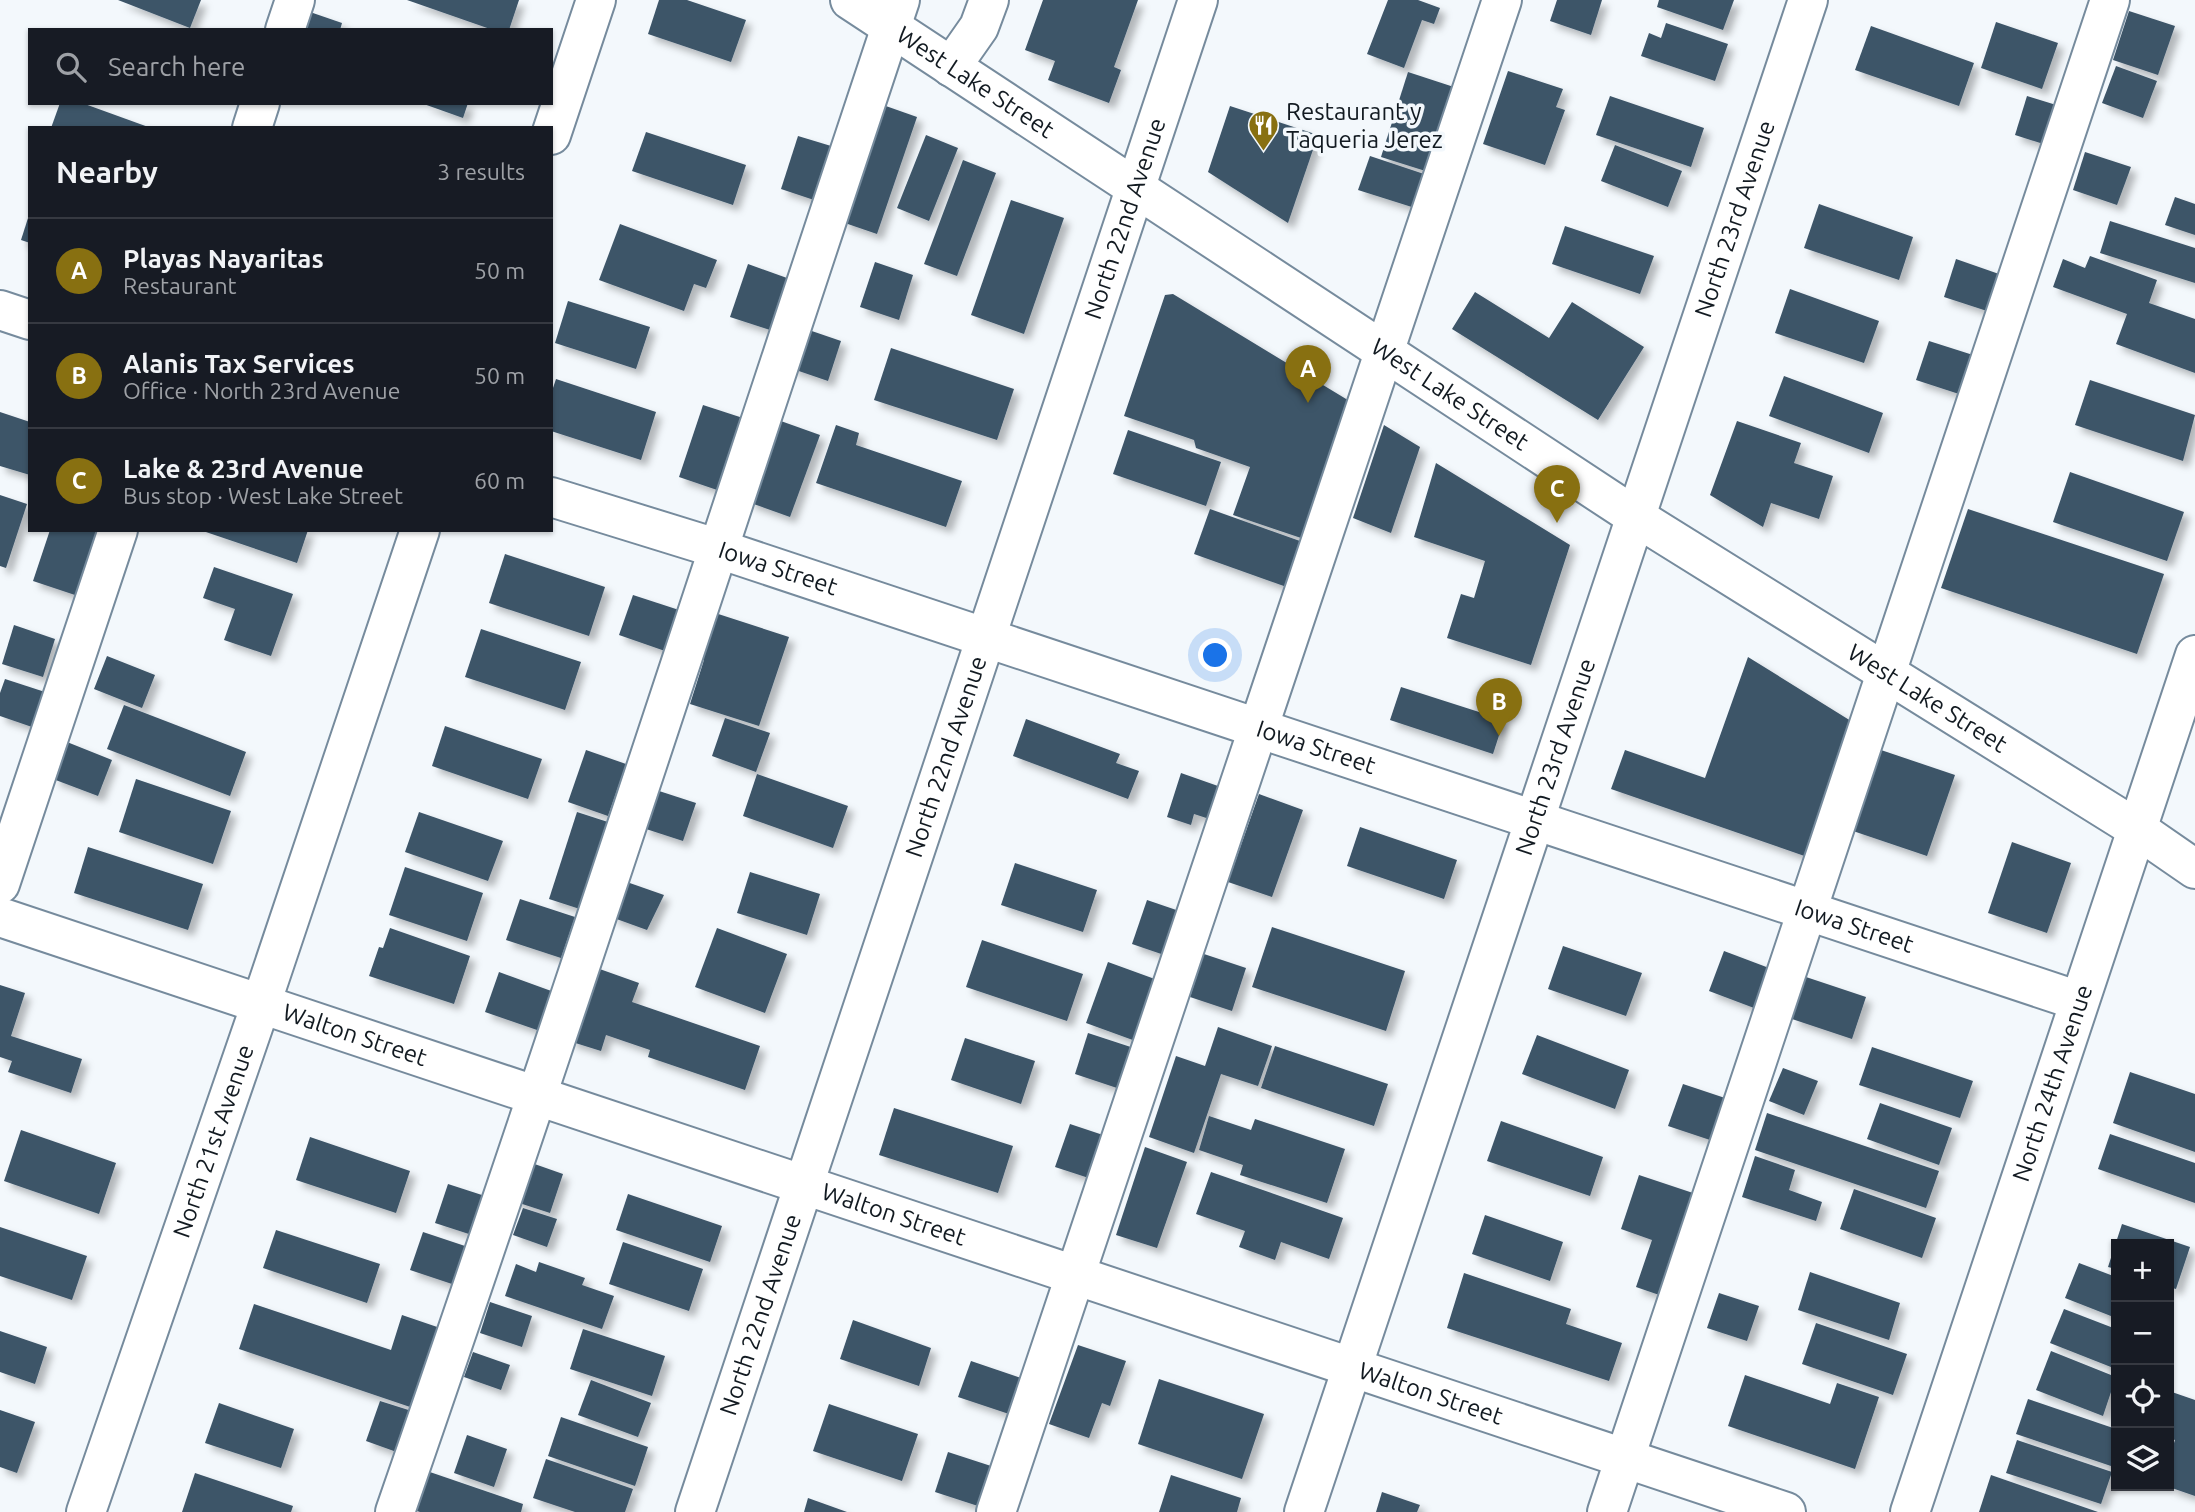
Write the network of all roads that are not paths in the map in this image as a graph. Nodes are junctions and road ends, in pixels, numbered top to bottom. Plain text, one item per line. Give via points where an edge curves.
1 (295, 0) edge
2 (596, 0) edge
3 (850, 0) edge
4 (989, 0) edge
5 (1198, 0) edge
6 (1502, 0) edge
7 (1808, 0) edge
8 (2100, 3) edge
9 (895, 14) edge
10 (286, 28) edge
11 (951, 67) junction
12 (259, 105) edge
13 (253, 126) edge
14 (553, 129) edge
15 (1135, 189) junction
16 (0, 310) edge
17 (28, 319) edge
18 (1384, 353) junction
19 (553, 497) edge
20 (1636, 517) junction
21 (117, 532) edge
22 (419, 532) edge
23 (716, 548) junction
24 (986, 638) junction
25 (2195, 656) edge
26 (1886, 674) junction
27 (1258, 728) junction
28 (1535, 820) junction
29 (2137, 830) junction
30 (2195, 869) edge
31 (0, 884) edge
32 (1807, 911) junction
33 (0, 918) edge
34 (2079, 1001) junction
35 (261, 1004) junction
36 (539, 1096) junction
37 (804, 1185) junction
38 (1076, 1275) junction
39 (1352, 1367) junction
40 (1625, 1458) junction
41 (86, 1512) edge
42 (395, 1512) edge
43 (695, 1512) edge
44 (996, 1512) edge
45 (1304, 1512) edge
46 (1607, 1512) edge
47 (1786, 1512) edge
48 (1910, 1512) edge

1 - 10 street
2 - 14 street
3 - 9 street, West Lake Street
4 - 11 street via 979,27
5 - 15 street, North 22nd Avenue
6 - 18 street
7 - 20 street, North 23rd Avenue
8 - 26 street
9 - 11 street, West Lake Street
9 - 23 street
11 - 15 street, West Lake Street
12 - 13 street
15 - 18 street, West Lake Street
15 - 24 street, North 22nd Avenue
16 - 17 street
18 - 20 street, West Lake Street
18 - 27 street
19 - 23 street, Iowa Street
20 - 26 street, West Lake Street
20 - 28 street, North 23rd Avenue
21 - 31 street
22 - 35 street, North 21st Avenue
23 - 24 street, Iowa Street
23 - 36 street
24 - 27 street, Iowa Street
24 - 37 street, North 22nd Avenue
25 - 29 street, North 24th Avenue
26 - 29 street, West Lake Street
26 - 32 street
27 - 28 street, Iowa Street
27 - 38 street
28 - 32 street, Iowa Street
28 - 39 street, North 23rd Avenue
29 - 30 street, West Lake Street
29 - 34 street, North 24th Avenue
32 - 34 street, Iowa Street
32 - 40 street
33 - 35 street, Walton Street
34 - 48 street, North 24th Avenue
35 - 36 street, Walton Street
35 - 41 street, North 21st Avenue
36 - 37 street, Walton Street
36 - 42 street
37 - 38 street, Walton Street
37 - 43 street, North 22nd Avenue
38 - 39 street, Walton Street
38 - 44 street
39 - 40 street, Walton Street
39 - 45 street, North 23rd Avenue
40 - 46 street
40 - 47 street, Walton Street

